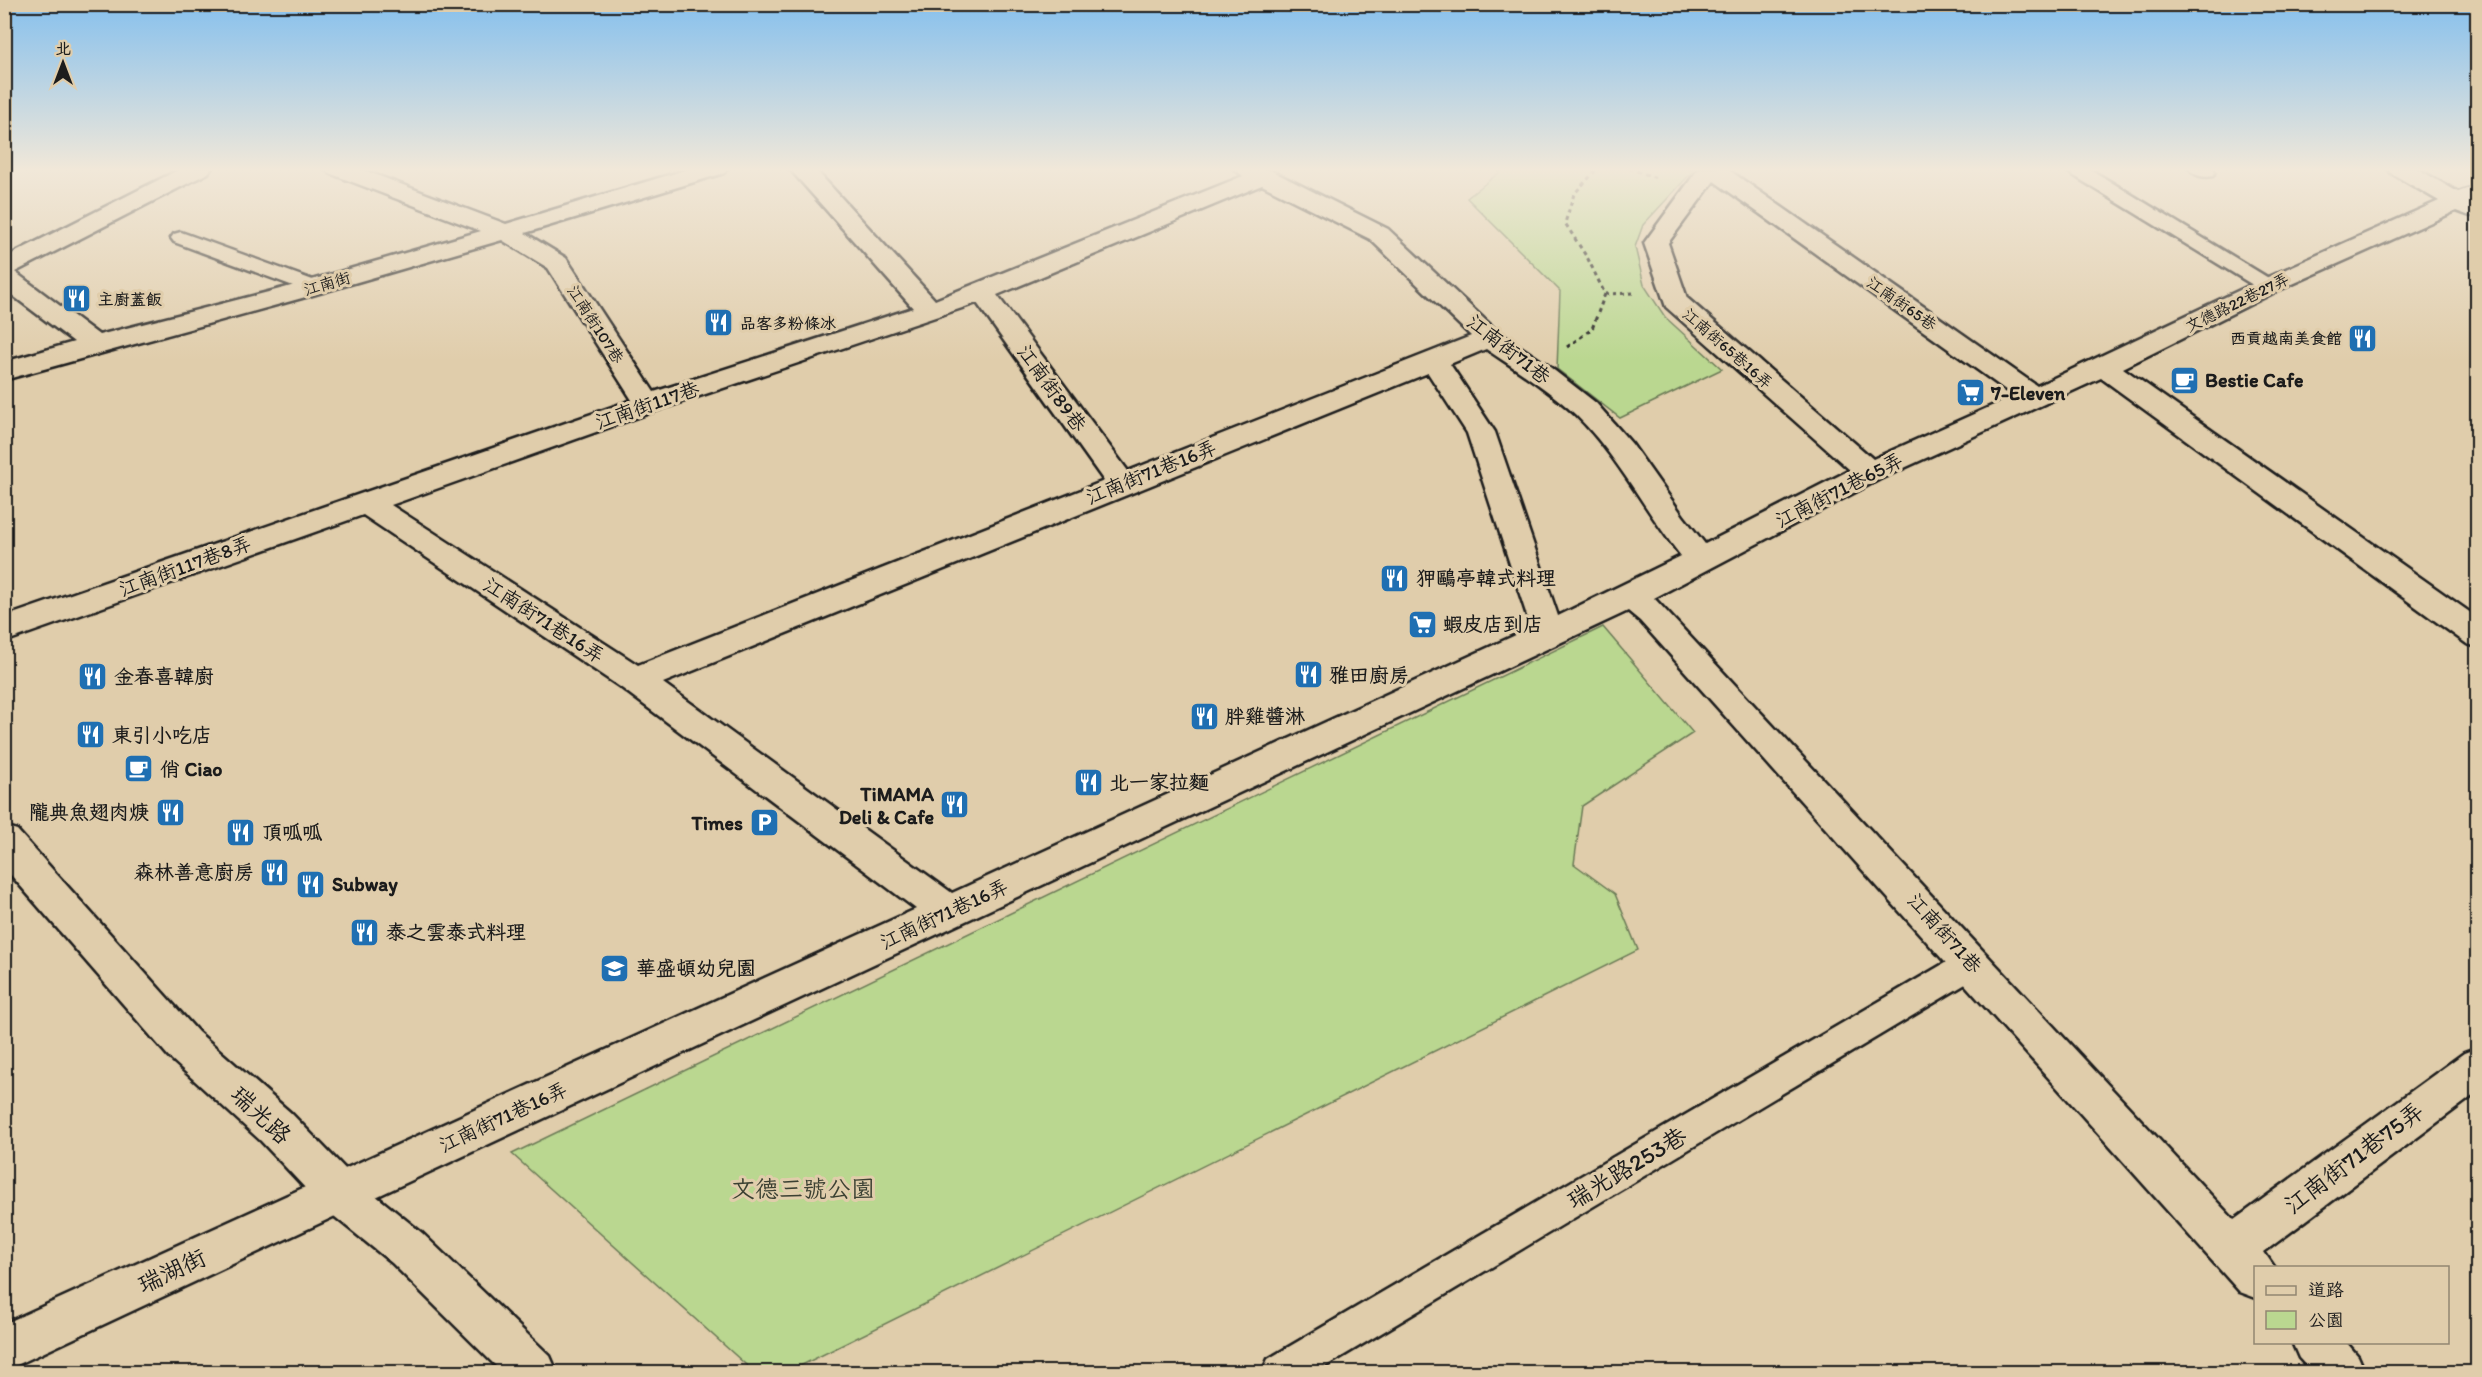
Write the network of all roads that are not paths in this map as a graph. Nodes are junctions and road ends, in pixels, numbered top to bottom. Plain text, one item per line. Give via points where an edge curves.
1 (74, 232) edge
2 (506, 232) joint
3 (859, 232) edge
4 (1118, 232) edge
5 (1376, 232) edge
6 (1664, 232) edge
7 (1806, 232) edge
8 (2180, 232) edge
9 (2398, 232) edge
10 (182, 238) dead end
11 (4, 268) edge
12 (4, 276) edge
13 (2268, 286) junction
14 (314, 287) junction
15 (982, 292) junction
16 (930, 311) junction
17 (1490, 338) junction
18 (93, 344) junction
19 (1434, 361) junction
20 (2103, 367) junction
21 (4, 371) edge
22 (2042, 393) junction
23 (648, 404) junction
24 (1870, 472) junction
25 (1122, 484) junction
26 (365, 502) junction
27 (1701, 560) junction
28 (1631, 596) junction
29 (4, 630) edge
30 (1548, 632) junction
31 (2478, 635) edge
32 (635, 680) junction
33 (4, 841) edge
34 (949, 912) junction
35 (1973, 963) junction
36 (2478, 1067) edge
37 (339, 1193) junction
38 (2243, 1262) edge
39 (2317, 1344) edge
40 (4, 1347) edge
41 (534, 1372) edge
42 (1281, 1372) edge
43 (2342, 1372) edge

1 - 11 street
2 - 14 street, 江南街
2 - 23 street, 江南街107巷 via 557,263
3 - 16 street
4 - 15 street
5 - 17 street, 江南街71巷
6 - 24 street, 江南街65巷16弄 via 1656,243 1675,302
7 - 22 street, 江南街65巷
8 - 13 lane
9 - 13 street, 文德路22巷27弄
10 - 14 lane
12 - 18 street
13 - 20 street, 文德路22巷27弄
14 - 18 street, 江南街
15 - 16 street
15 - 25 street, 江南街89巷
16 - 23 street, 江南街117巷
17 - 19 street, 江南街71巷16弄
17 - 27 street, 江南街71巷 via 1586,410 1622,451
18 - 21 street, 江南街
19 - 25 street, 江南街71巷16弄
19 - 30 street via 1481,432
20 - 22 street, 文德路22巷27弄
20 - 31 street
22 - 24 street, 江南街71巷65弄
23 - 26 street, 江南街117巷
24 - 27 street, 江南街71巷65弄
25 - 32 street, 江南街71巷16弄
26 - 29 street, 江南街117巷8弄
26 - 32 street, 江南街71巷16弄
27 - 28 street, 江南街71巷65弄
28 - 30 street, 江南街71巷16弄
28 - 35 street, 江南街71巷 via 1659,621
30 - 34 street, 江南街71巷16弄
32 - 34 street
33 - 37 street, 瑞光路 via 184,1045 276,1127
34 - 37 street, 江南街71巷16弄
35 - 38 street, 江南街71巷
35 - 42 lane, 瑞光路253巷
36 - 38 street, 江南街71巷75弄
37 - 40 street, 瑞湖街
37 - 41 street, 瑞光路 via 407,1248
39 - 43 street

